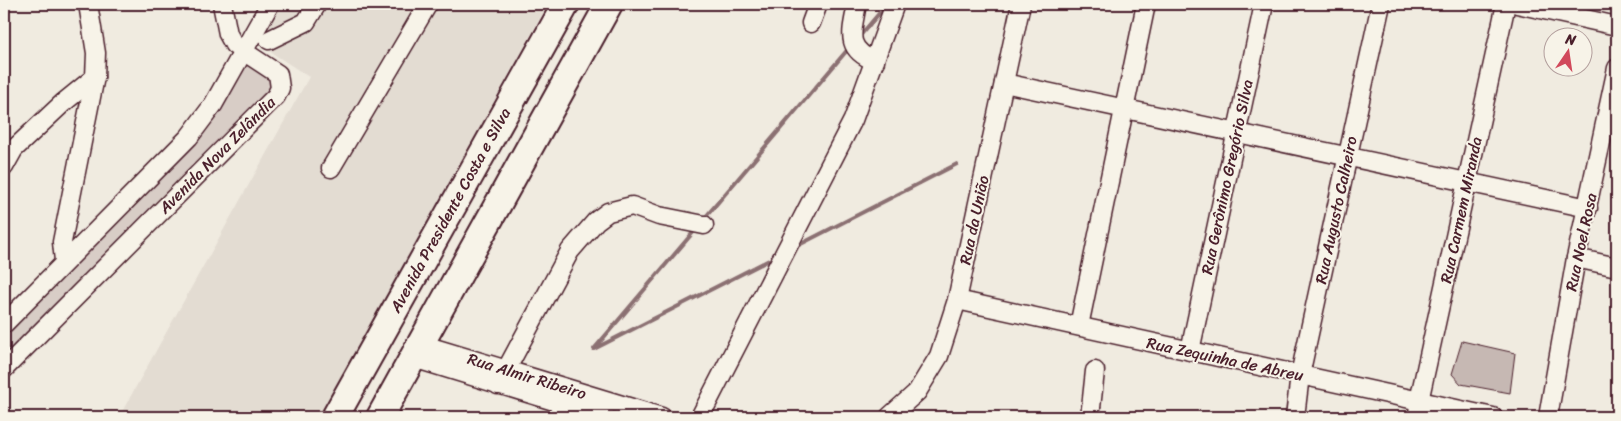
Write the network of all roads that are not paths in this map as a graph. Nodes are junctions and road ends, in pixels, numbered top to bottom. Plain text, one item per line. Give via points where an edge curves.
1 (88, 4) edge
2 (222, 4) edge
3 (270, 4) edge
4 (317, 4) edge
5 (428, 4) edge
6 (566, 4) edge
7 (609, 4) edge
8 (818, 4) edge
9 (857, 4) edge
10 (894, 4) edge
11 (1021, 4) edge
12 (1146, 4) edge
13 (1264, 4) edge
14 (1381, 4) edge
15 (1506, 4) edge
16 (1517, 4) edge
17 (811, 23) dead end
18 (1617, 26) edge
19 (269, 40) dead end
20 (243, 52) junction
21 (875, 61) junction
22 (1617, 68) edge
23 (95, 77) junction
24 (1004, 83) junction
25 (1124, 109) junction
26 (1236, 133) junction
27 (9, 147) edge
28 (1348, 157) junction
29 (4, 167) edge
30 (331, 168) dead end
31 (1467, 182) junction
32 (1588, 208) junction
33 (704, 225) dead end
34 (1576, 258) junction
35 (64, 261) junction
36 (1617, 267) edge
37 (957, 300) junction
38 (4, 324) edge
39 (1079, 326) junction
40 (417, 351) junction
41 (1190, 351) junction
42 (4, 369) edge
43 (1095, 371) dead end
44 (1300, 375) junction
45 (502, 377) junction
46 (561, 403) edge
47 (1419, 409) edge
48 (335, 417) edge
49 (380, 417) edge
50 (606, 417) edge
51 (662, 417) edge
52 (700, 417) edge
53 (889, 417) edge
54 (1090, 417) edge
55 (1295, 417) edge
56 (1493, 417) edge
57 (1548, 417) edge

1 - 23 street via 96,53
2 - 20 street via 230,40
3 - 20 street
4 - 19 street via 306,22
5 - 30 street
6 - 48 highway, Avenida Presidente Costa e Silva
7 - 40 highway
8 - 17 street
9 - 21 street via 854,46 857,52
10 - 21 street
11 - 24 street, Rua da União
12 - 25 street
13 - 26 street, Rua Gerônimo Gregório Silva
14 - 28 street, Rua Augusto Calheiro
15 - 31 street, Rua Carmem Miranda
16 - 18 street
20 - 35 street, Avenida Nova Zelândia via 213,105 189,136
20 - 42 street, Avenida Nova Zelândia via 278,74 280,88 276,96
21 - 52 street via 853,120 828,172
22 - 32 street, Rua Noel Rosa
23 - 27 street
23 - 35 street via 62,242
24 - 25 street
24 - 37 street, Rua da União
25 - 26 street
25 - 39 street
26 - 28 street
26 - 41 street, Rua Gerônimo Gregório Silva
27 - 29 street
28 - 31 street
28 - 44 street, Rua Augusto Calheiro
31 - 32 street
31 - 47 street, Rua Carmem Miranda
32 - 34 street, Rua Noel Rosa
33 - 45 street via 659,216 632,206 608,212 596,221 570,251
34 - 36 street
34 - 57 street, Rua Noel Rosa
35 - 38 street, Avenida Nova Zelândia
37 - 39 street, Rua Zequinha de Abreu
37 - 53 street, Rua da União via 939,356 917,392
39 - 41 street, Rua Zequinha de Abreu
40 - 45 street, Rua Almir Ribeiro
40 - 49 highway
41 - 44 street, Rua Zequinha de Abreu
43 - 54 street
44 - 47 street, Rua Zequinha de Abreu
44 - 55 street, Rua Augusto Calheiro
45 - 46 street, Rua Almir Ribeiro
46 - 50 street, Rua Almir Ribeiro
46 - 51 street, Rua Almir Ribeiro
47 - 56 street, Rua Zequinha de Abreu

